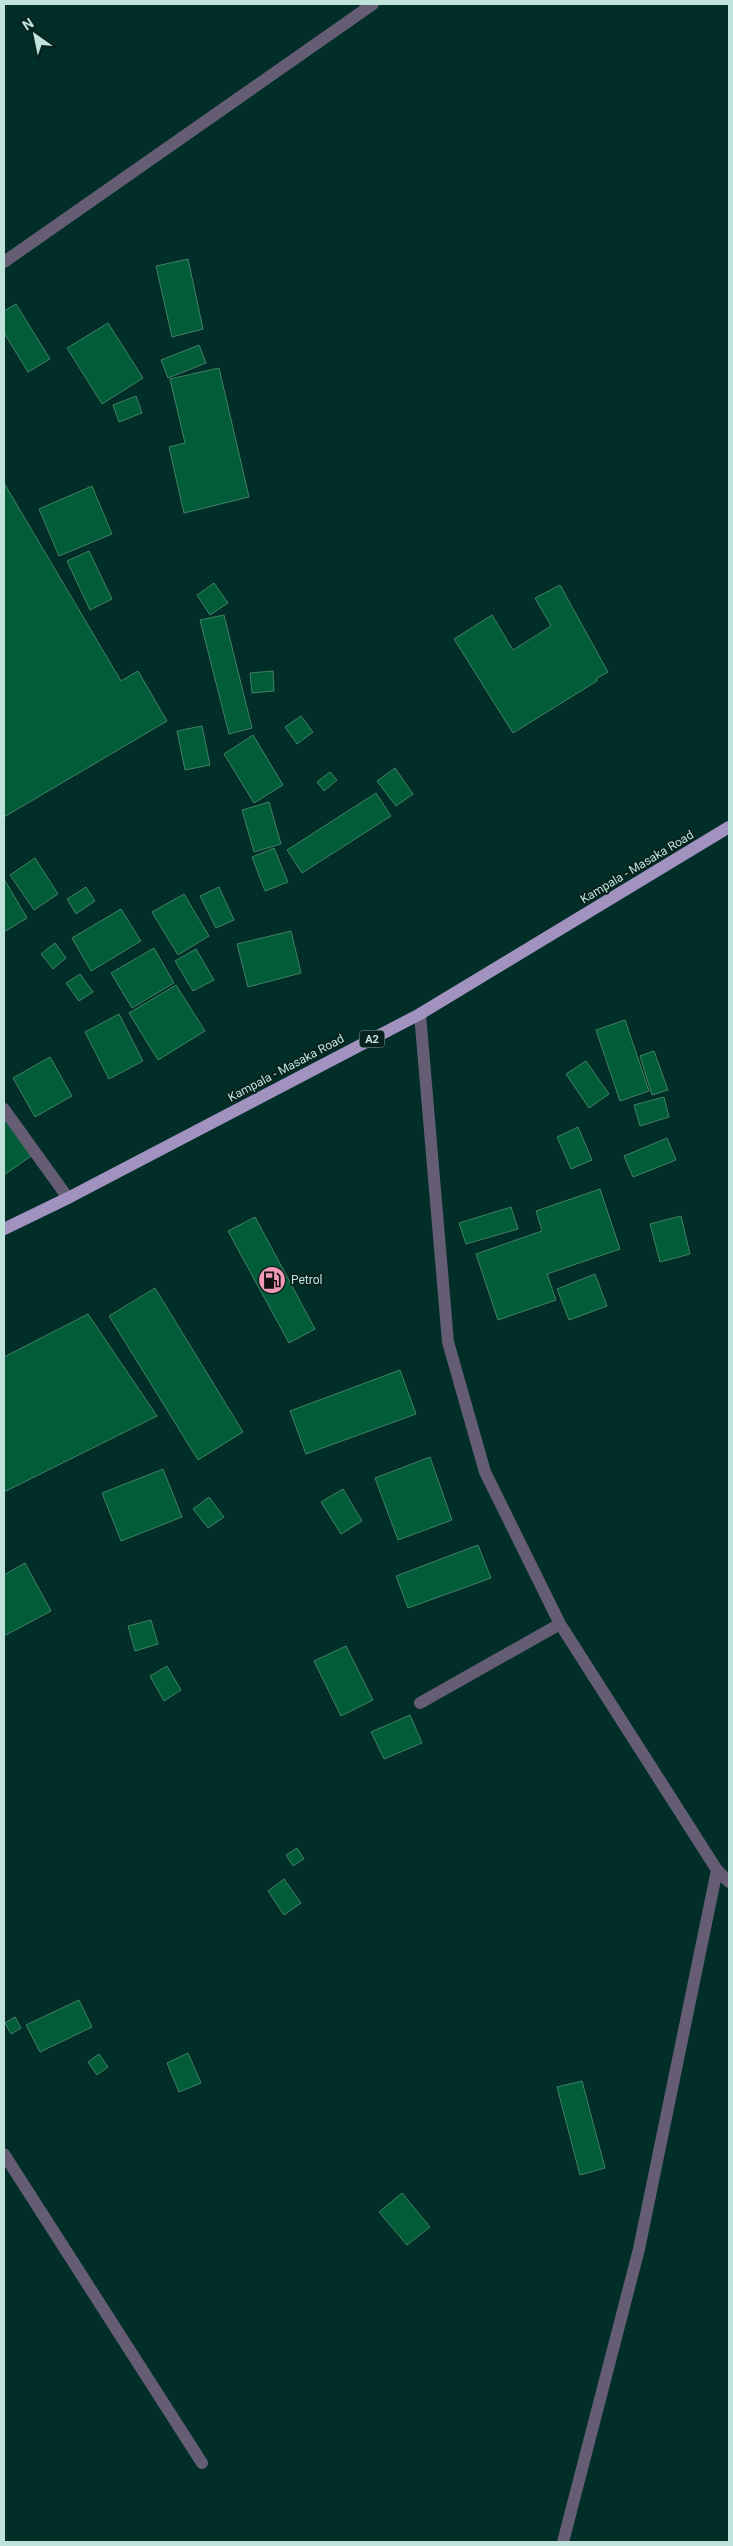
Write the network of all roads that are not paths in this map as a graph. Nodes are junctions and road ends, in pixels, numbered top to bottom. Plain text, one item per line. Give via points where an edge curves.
1 (373, 4) edge
2 (4, 262) edge
3 (729, 827) edge
4 (420, 1014) junction
5 (4, 1109) edge
6 (68, 1198) junction
7 (4, 1229) edge
8 (560, 1624) junction
9 (420, 1703) dead end
10 (717, 1870) junction
11 (729, 1882) edge
12 (4, 2154) edge
13 (202, 2463) dead end
14 (563, 2542) edge

1 - 2 street
3 - 4 main road, Kampala - Masaka Road / A2
4 - 6 main road, Kampala - Masaka Road / A2
4 - 8 street via 448,1342 485,1472
5 - 6 street
6 - 7 main road, Kampala - Masaka Road / A2
8 - 9 street
8 - 10 street
10 - 11 street
10 - 14 street via 639,2249
12 - 13 street

